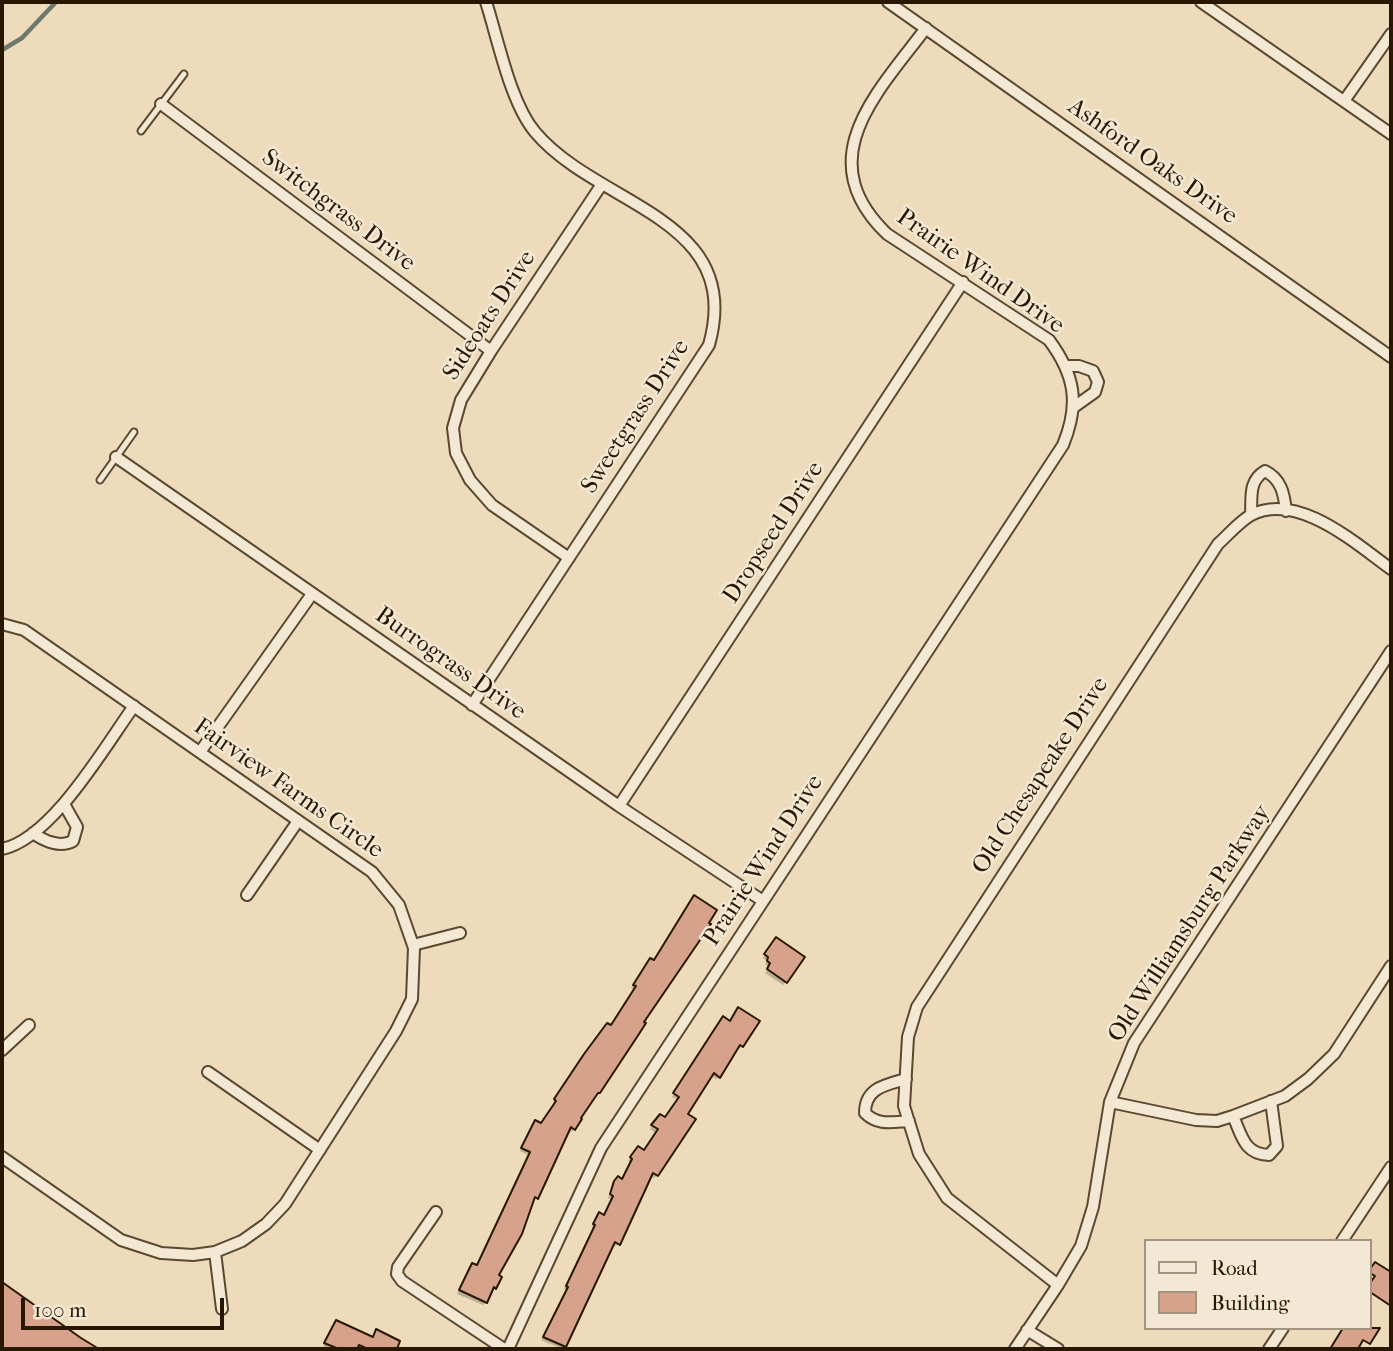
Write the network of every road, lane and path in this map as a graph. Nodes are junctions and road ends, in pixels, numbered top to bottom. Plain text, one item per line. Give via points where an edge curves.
1 (486, 2) edge
2 (888, 2) edge
3 (1201, 2) edge
4 (926, 28) junction
5 (1391, 34) edge
6 (184, 74) dead end
7 (1344, 101) junction
8 (161, 104) junction
9 (141, 131) dead end
10 (1391, 134) edge
11 (602, 184) junction
12 (963, 282) junction
13 (491, 351) junction
14 (1390, 353) edge
15 (1066, 366) junction
16 (1074, 408) junction
17 (134, 432) dead end
18 (116, 457) junction
19 (100, 480) dead end
20 (1286, 510) junction
21 (1251, 515) junction
22 (569, 558) junction
23 (1391, 569) edge
24 (312, 594) junction
25 (2, 624) edge
26 (1391, 652) edge
27 (472, 705) junction
28 (134, 706) junction
29 (200, 752) junction
30 (64, 804) junction
31 (619, 806) junction
32 (299, 821) junction
33 (33, 833) junction
34 (2, 849) edge
35 (247, 895) dead end
36 (763, 901) junction
37 (460, 933) dead end
38 (413, 945) junction
39 (1391, 966) edge
40 (29, 1024) dead end
41 (2, 1051) edge
42 (208, 1072) dead end
43 (906, 1079) junction
44 (1271, 1101) junction
45 (1110, 1102) junction
46 (1233, 1116) junction
47 (909, 1121) junction
48 (320, 1150) junction
49 (2, 1157) edge
50 (1391, 1167) edge
51 (436, 1212) dead end
52 (1343, 1239) edge
53 (215, 1252) junction
54 (1058, 1285) junction
55 (222, 1309) dead end
56 (1282, 1330) edge
57 (1027, 1331) junction
58 (506, 1349) edge
59 (1015, 1349) edge
60 (1058, 1349) edge
61 (1269, 1349) edge

1 - 11 street, Sweetgrass Drive via 518,104 534,131 566,161
2 - 4 street, Ashford Oaks Drive
3 - 7 street
4 - 12 street, Prairie Wind Drive via 857,128 853,174 860,201 871,219
4 - 14 street, Ashford Oaks Drive
5 - 7 street
6 - 8 lane
7 - 10 street
8 - 9 lane
8 - 13 street, Switchgrass Drive
11 - 13 street, Sideoats Drive
11 - 22 street, Sweetgrass Drive via 681,233 698,252 713,286 715,323 709,345
12 - 15 street, Prairie Wind Drive via 1049,340
12 - 31 street, Dropseed Drive
13 - 22 street, Sideoats Drive via 461,400 453,428 456,453 470,480 492,505
15 - 16 street, Prairie Wind Drive
15 - 16 street, Prairie Wind Drive via 1093,371 1098,382 1095,392
16 - 36 street, Prairie Wind Drive via 1063,445
17 - 18 lane
18 - 19 lane
18 - 24 street, Burrograss Drive
20 - 21 street
20 - 21 street via 1281,486 1265,471 1257,475 1251,489
20 - 23 street via 1324,521
21 - 43 street, Old Chesapeake Drive via 1218,544 934,978 917,1007 908,1037
22 - 27 street, Sweetgrass Drive
24 - 27 street, Burrograss Drive
24 - 29 street
25 - 28 street, Fairview Farms Circle via 24,630
26 - 45 street, Old Williamsburg Parkway via 1134,1044
27 - 31 street, Burrograss Drive
28 - 29 street, Fairview Farms Circle
28 - 30 street
29 - 32 street, Fairview Farms Circle
30 - 33 street
30 - 33 street via 77,827 73,841 52,842
31 - 36 street, Burrograss Drive
32 - 35 street
32 - 38 street, Fairview Farms Circle via 372,872 399,905
33 - 34 street
36 - 58 street, Prairie Wind Drive via 601,1148
37 - 38 street
38 - 48 street, Fairview Farms Circle via 412,999 397,1031
39 - 44 street via 1334,1054 1285,1096
40 - 41 street
42 - 48 street
43 - 47 street, Old Chesapeake Drive via 904,1106
43 - 47 street via 874,1090 864,1113 881,1123
44 - 46 street
44 - 46 street via 1277,1146 1269,1155 1248,1148
45 - 46 street via 1196,1120
45 - 54 street, Old Williamsburg Parkway via 1093,1207 1081,1246
47 - 54 street, Old Chesapeake Drive via 919,1154 947,1198
48 - 53 street, Fairview Farms Circle via 285,1204 266,1224
49 - 53 street, Fairview Farms Circle via 121,1240 161,1253
50 - 52 street
51 - 58 street via 397,1274
53 - 55 street
54 - 57 street, Old Williamsburg Parkway
56 - 61 street
57 - 59 street, Old Williamsburg Parkway
57 - 60 street

